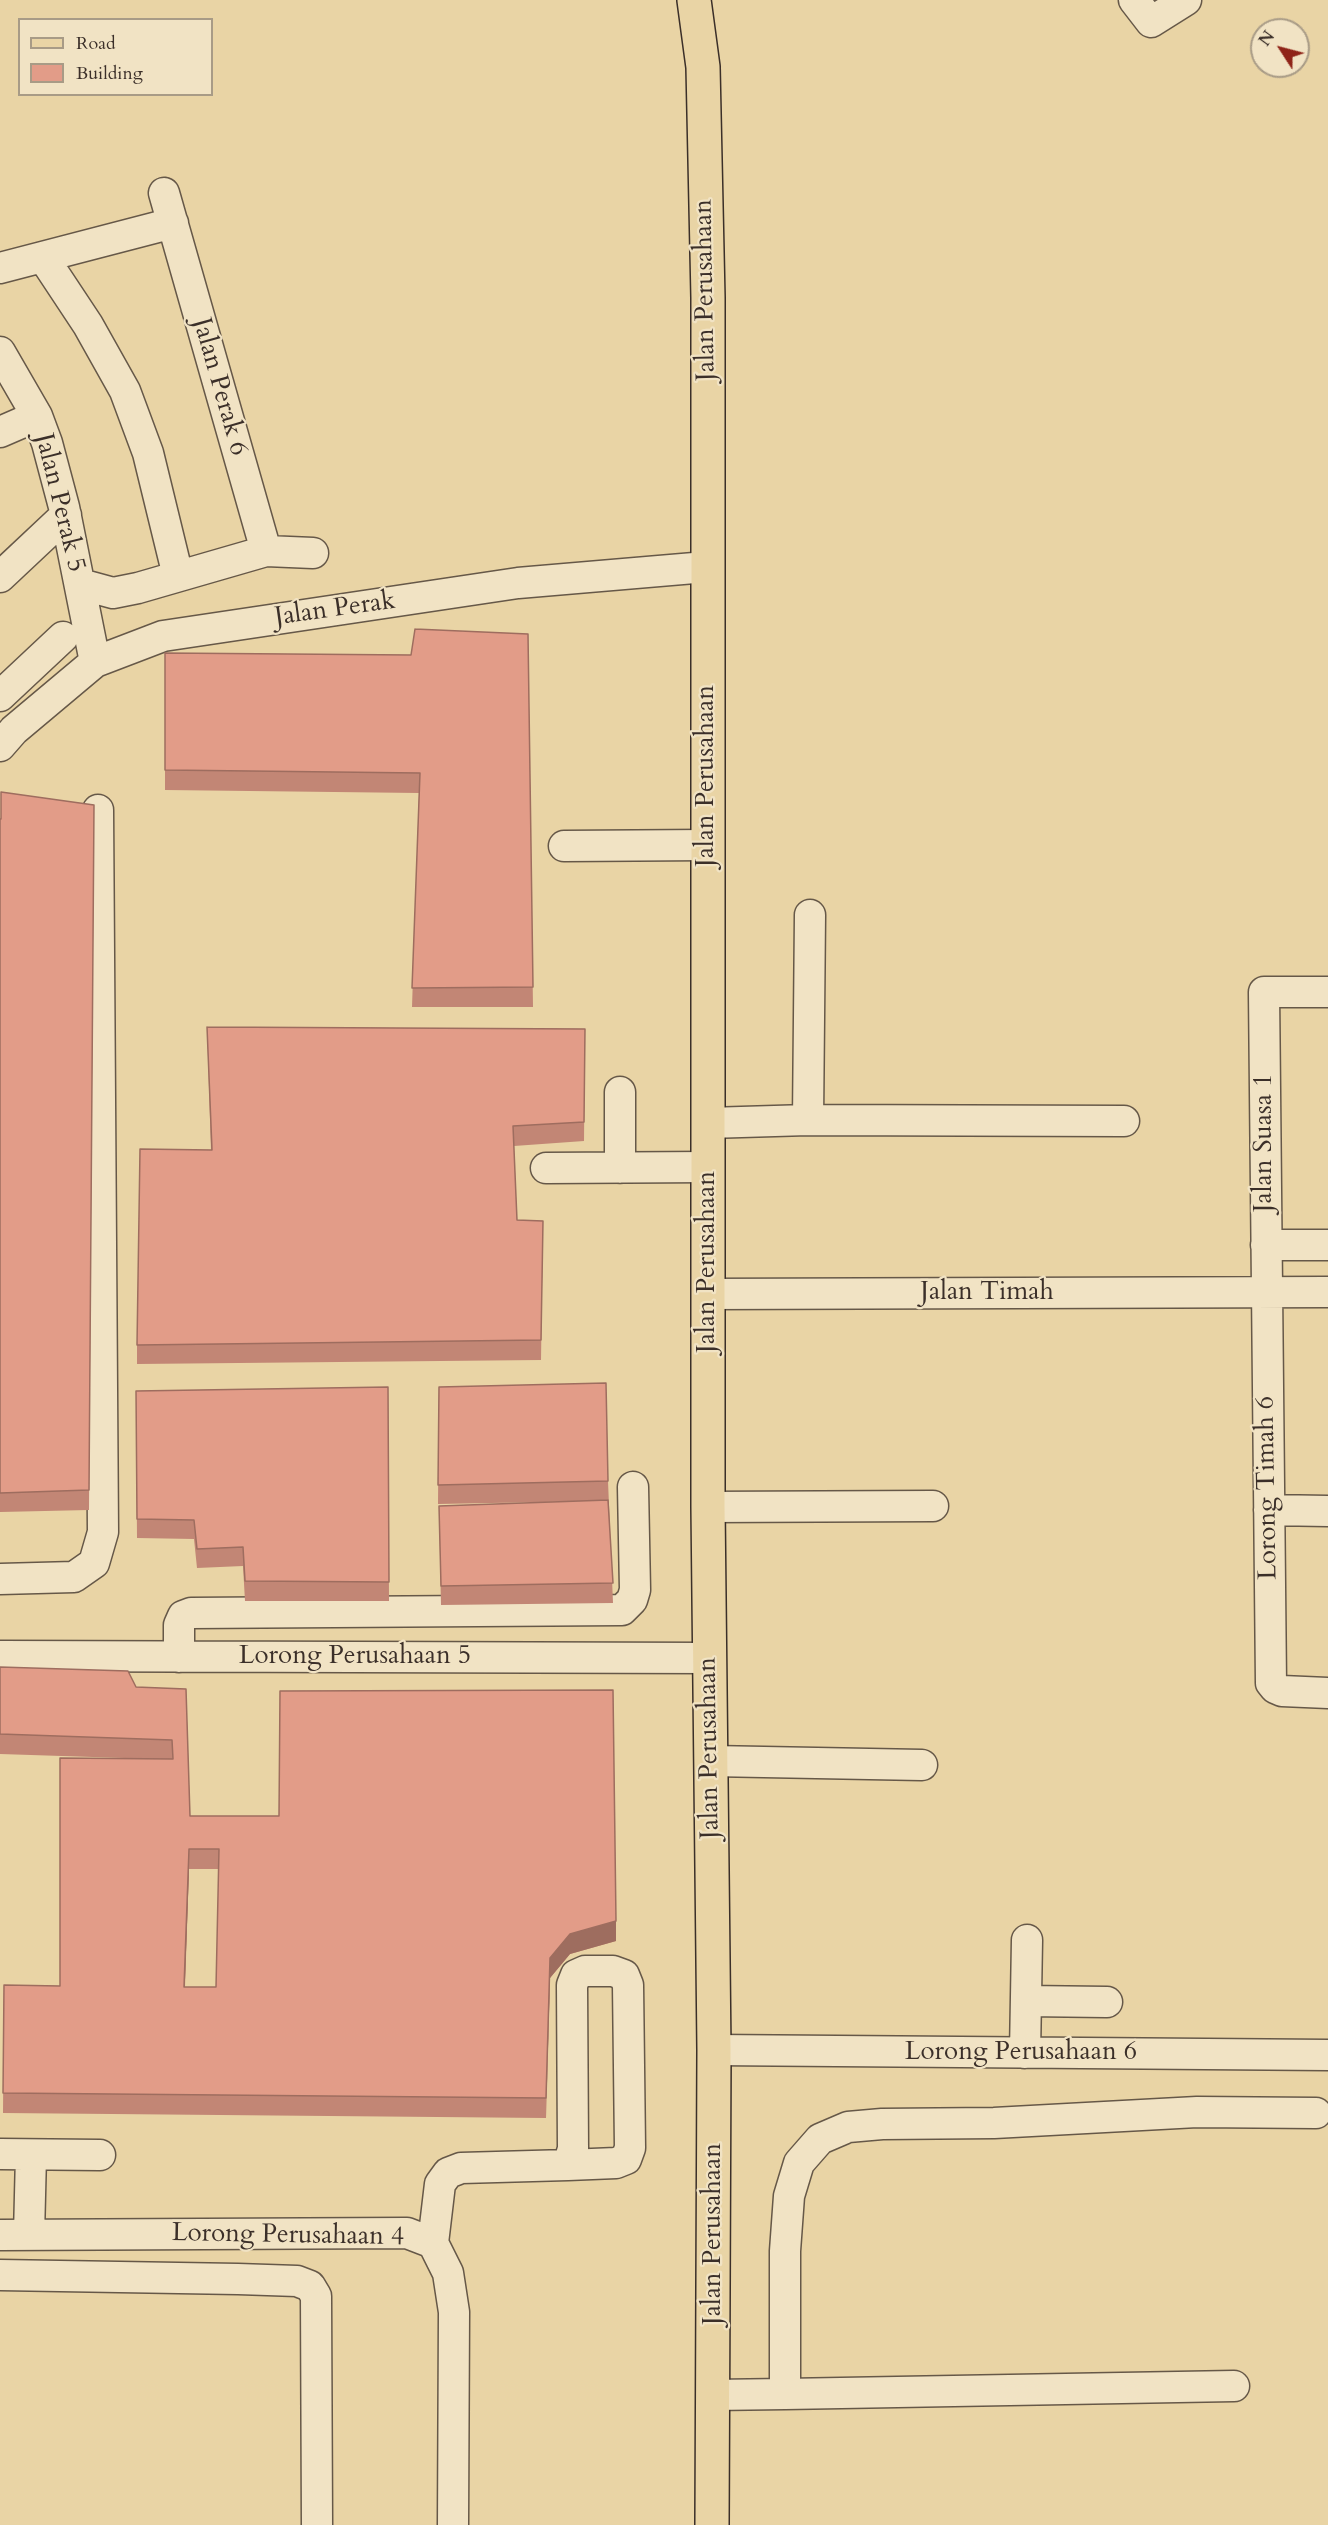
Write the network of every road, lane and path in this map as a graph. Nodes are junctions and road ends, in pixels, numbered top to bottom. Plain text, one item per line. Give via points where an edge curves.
1 (694, 0) edge
2 (1134, 0) edge
3 (1186, 0) edge
4 (164, 192) dead end
5 (173, 223) junction
6 (44, 256) junction
7 (0, 268) edge
8 (0, 352) edge
9 (37, 416) junction
10 (0, 432) edge
11 (66, 515) junction
12 (266, 551) junction
13 (313, 553) dead end
14 (706, 567) junction
15 (178, 576) junction
16 (0, 577) edge
17 (80, 584) junction
18 (63, 637) dead end
19 (95, 662) junction
20 (0, 696) edge
21 (0, 746) edge
22 (98, 810) dead end
23 (707, 845) junction
24 (564, 846) dead end
25 (810, 915) dead end
26 (1328, 992) edge
27 (620, 1092) dead end
28 (808, 1120) junction
29 (1124, 1121) dead end
30 (708, 1123) junction
31 (708, 1167) junction
32 (546, 1168) dead end
33 (620, 1168) junction
34 (1266, 1245) junction
35 (1328, 1245) edge
36 (1328, 1292) edge
37 (1266, 1293) junction
38 (708, 1294) junction
39 (633, 1487) dead end
40 (933, 1506) dead end
41 (708, 1507) junction
42 (1269, 1510) junction
43 (1328, 1510) edge
44 (0, 1579) edge
45 (0, 1656) edge
46 (179, 1657) junction
47 (709, 1658) junction
48 (1328, 1693) edge
49 (711, 1761) junction
50 (922, 1765) dead end
51 (1027, 1940) dead end
52 (1026, 2001) junction
53 (1107, 2002) dead end
54 (714, 2050) junction
55 (1025, 2053) junction
56 (1328, 2055) edge
57 (1316, 2113) dead end
58 (0, 2154) edge
59 (31, 2155) junction
60 (100, 2155) dead end
61 (568, 2165) junction
62 (0, 2235) edge
63 (29, 2235) junction
64 (433, 2243) junction
65 (0, 2275) edge
66 (1234, 2386) dead end
67 (785, 2394) junction
68 (713, 2395) junction
69 (317, 2525) edge
70 (453, 2525) edge
71 (712, 2525) edge

1 - 14 main road, Jalan Perusahaan via 703,67 708,298
2 - 3 street via 1151,22
4 - 5 street, Jalan Perak 6
5 - 6 street
5 - 12 street, Jalan Perak 6
6 - 7 street
6 - 15 street via 125,391 148,453
8 - 9 street, Jalan Perak 5
9 - 10 street
9 - 11 street, Jalan Perak 5
11 - 16 street
11 - 17 street, Jalan Perak 5
12 - 13 street
12 - 15 street
14 - 19 street, Jalan Perak via 518,583 163,636
14 - 23 main road, Jalan Perusahaan
15 - 17 street via 113,593
17 - 19 street, Jalan Perak 5
18 - 20 street
19 - 21 street, Jalan Perak
22 - 44 street via 103,1532 94,1563 74,1577
23 - 24 street
23 - 30 main road, Jalan Perusahaan
25 - 28 street
26 - 34 street, Jalan Suasa 1 via 1264,992
27 - 33 street
28 - 29 street
28 - 30 street
30 - 31 main road, Jalan Perusahaan
31 - 33 street
31 - 38 main road, Jalan Perusahaan
32 - 33 street
34 - 35 street
34 - 37 street, Jalan Suasa 1
36 - 37 street, Jalan Timah
37 - 38 street, Jalan Timah
37 - 42 street, Lorong Timah 6
38 - 41 main road, Jalan Perusahaan
39 - 46 street via 635,1590 622,1610 191,1613 183,1616 179,1625
40 - 41 street
41 - 47 main road, Jalan Perusahaan
42 - 43 street
42 - 48 street, Lorong Timah 6 via 1271,1683 1282,1691
45 - 46 street, Lorong Perusahaan 5
46 - 47 street, Lorong Perusahaan 5
47 - 49 main road, Jalan Perusahaan
49 - 50 street
49 - 54 main road, Jalan Perusahaan
51 - 52 street
52 - 53 street
52 - 55 street
54 - 55 street, Lorong Perusahaan 6
54 - 68 main road, Jalan Perusahaan
55 - 56 street, Lorong Perusahaan 6
57 - 67 street via 1197,2112 882,2124 848,2127 819,2139 799,2163 789,2196
58 - 59 street
59 - 60 street
59 - 63 street
61 - 61 street via 573,2149 572,1985 576,1975 585,1971 613,1971 624,1975 628,1985 630,2148 626,2159 616,2163
61 - 64 street via 461,2168 448,2173 440,2184
62 - 63 street, Lorong Perusahaan 4
63 - 64 street, Lorong Perusahaan 4 via 407,2233
64 - 70 street, Lorong Perusahaan 4 via 448,2273 453,2312
65 - 69 street via 238,2278 297,2281 310,2286 316,2296
66 - 67 street
67 - 68 street
68 - 71 main road, Jalan Perusahaan

